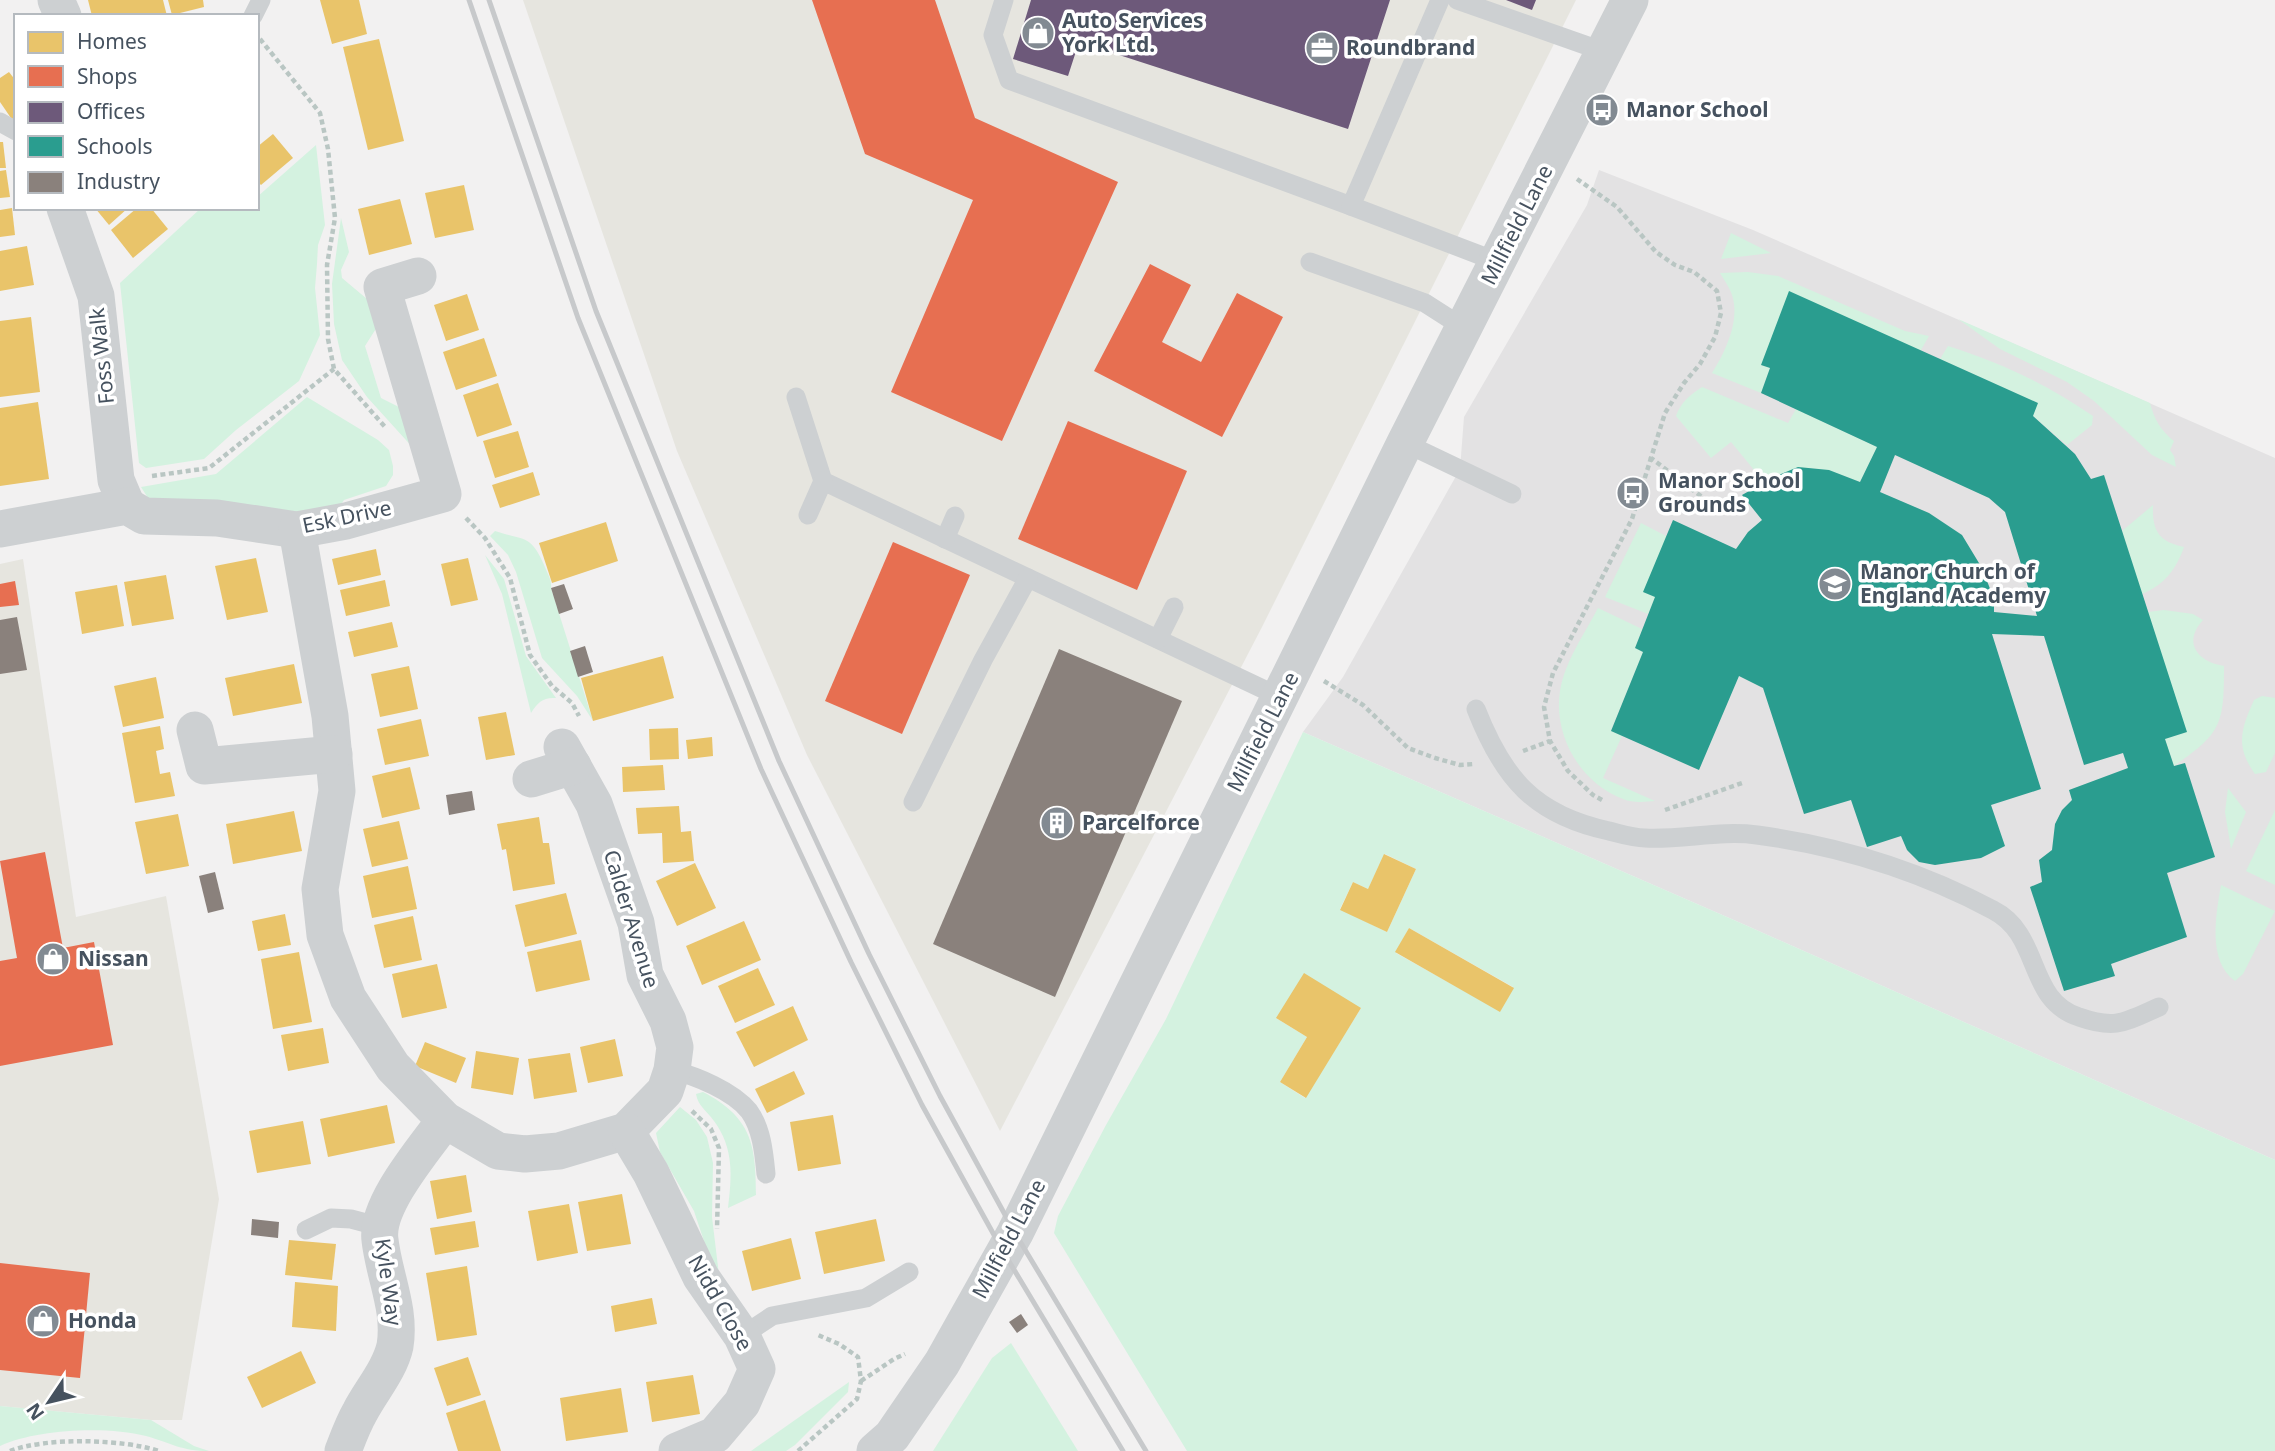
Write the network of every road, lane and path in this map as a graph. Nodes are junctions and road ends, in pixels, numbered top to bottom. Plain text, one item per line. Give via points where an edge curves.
1 (1004, 0) edge
2 (1440, 0) edge
3 (1457, 0) edge
4 (1630, 0) edge
5 (1605, 52) junction
6 (1547, 167) junction
7 (1351, 206) junction
8 (66, 210) edge
9 (1310, 262) dead end
10 (1498, 262) junction
11 (418, 276) dead end
12 (1464, 328) junction
13 (334, 369) dead end
14 (796, 397) dead end
15 (1405, 443) junction
16 (1651, 458) junction
17 (823, 481) junction
18 (121, 493) junction
19 (1512, 494) dead end
20 (1719, 510) dead end
21 (808, 515) dead end
22 (955, 516) dead end
23 (0, 529) edge
24 (297, 530) junction
25 (945, 539) junction
26 (1028, 578) junction
27 (1174, 607) dead end
28 (1158, 639) junction
29 (1287, 683) junction
30 (1476, 709) dead end
31 (195, 730) dead end
32 (1550, 741) junction
33 (334, 754) junction
34 (1500, 761) junction
35 (531, 779) dead end
36 (1742, 783) dead end
37 (913, 802) dead end
38 (1613, 806) dead end
39 (1657, 811) dead end
40 (2159, 1007) dead end
41 (672, 1070) junction
42 (445, 1120) junction
43 (626, 1131) junction
44 (766, 1174) dead end
45 (381, 1227) junction
46 (306, 1230) dead end
47 (909, 1272) dead end
48 (743, 1336) junction
49 (861, 1381) dead end
50 (10, 1451) edge
51 (159, 1451) edge
52 (343, 1451) edge
53 (677, 1451) edge
54 (798, 1451) edge
55 (875, 1451) edge

1 - 7 lane via 993,35 1009,80
2 - 7 lane
3 - 5 lane
4 - 5 street, Millfield Lane
5 - 6 street, Millfield Lane
6 - 10 street, Millfield Lane
6 - 16 path via 1575,177 1617,207 1656,251 1717,291 1721,313 1715,337 1665,413
7 - 10 lane
8 - 18 street, Foss Walk via 96,296
9 - 12 lane via 1425,303
10 - 12 street, Millfield Lane
11 - 24 street, Esk Drive via 382,287 443,494
12 - 15 street, Millfield Lane
13 - 18 path via 209,468
14 - 17 lane
15 - 19 lane
15 - 29 street, Millfield Lane
16 - 20 path
16 - 32 path via 1632,519 1553,673 1544,708
17 - 21 lane
17 - 25 lane
18 - 23 street, Esk Drive
18 - 24 street, Esk Drive via 144,516 217,518
22 - 25 lane
24 - 33 street, Calder Avenue
25 - 26 lane
26 - 28 lane
26 - 37 lane
27 - 28 lane
28 - 29 lane
29 - 34 path via 1312,675 1363,705 1408,748 1435,758 1460,765
29 - 55 street, Millfield Lane via 1004,1253 942,1363 892,1436
30 - 34 lane
31 - 33 street via 204,766
32 - 34 path
32 - 38 path via 1568,771 1593,795
33 - 42 street, Calder Avenue via 337,791 320,889 326,935 348,998 393,1067
34 - 40 lane via 1522,788 1552,813 1594,828 1643,838 1754,835 1888,864 2004,915 2025,940 2044,990 2064,1012 2118,1025
35 - 41 street, Calder Avenue via 567,757 594,804 636,923 645,975 668,1021 675,1047
36 - 39 path
41 - 43 street, Calder Avenue via 666,1091
41 - 44 lane via 723,1090 749,1111 763,1143
42 - 43 street, Calder Avenue via 498,1151 524,1154 559,1151
42 - 45 street, Kyle Way via 397,1189
43 - 48 street, Nidd Close via 652,1173 701,1278
45 - 46 lane via 331,1219
45 - 52 street, Kyle Way via 379,1237 396,1317 394,1348
47 - 48 lane via 866,1298 772,1316
48 - 53 street, Nidd Close via 757,1369 742,1403 716,1434
49 - 54 path via 857,1399
50 - 51 path via 74,1441

